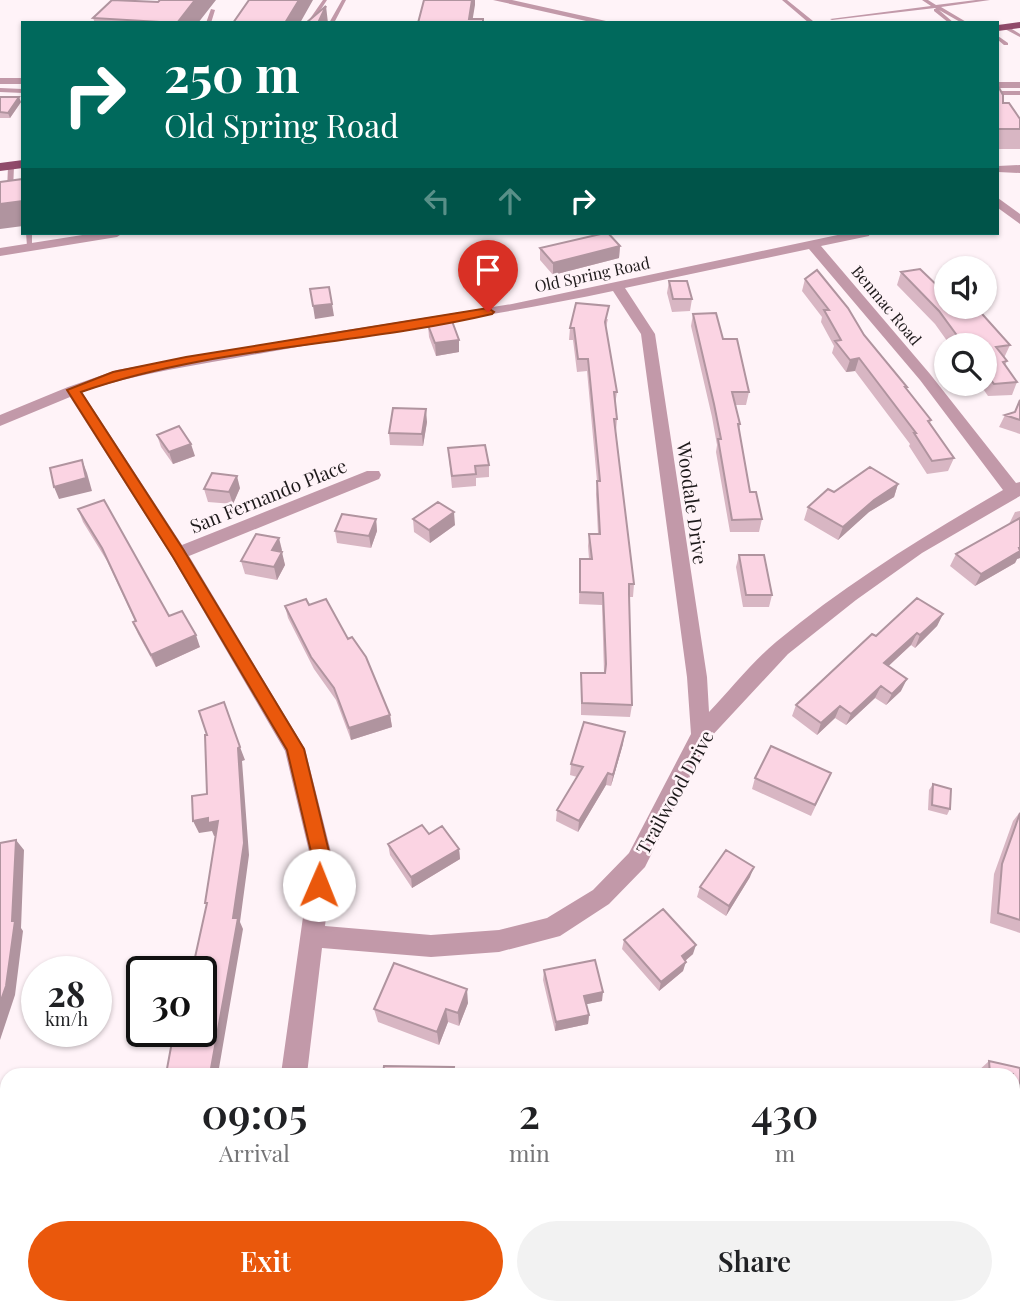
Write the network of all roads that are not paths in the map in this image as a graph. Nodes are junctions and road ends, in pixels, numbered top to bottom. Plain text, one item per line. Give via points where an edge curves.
1 (325, 0) edge
2 (344, 0) edge
3 (498, 0) edge
4 (783, 0) edge
5 (924, 0) edge
6 (952, 0) edge
7 (988, 0) edge
8 (958, 4) junction
9 (934, 7) junction
10 (213, 10) dead end
11 (832, 19) dead end
12 (209, 21) edge
13 (310, 21) edge
14 (332, 21) edge
15 (600, 21) edge
16 (810, 21) edge
17 (949, 21) edge
18 (963, 21) edge
19 (1020, 25) edge
20 (1001, 27) edge
21 (1020, 36) edge
22 (999, 39) edge
23 (1006, 44) dead end
24 (0, 80) edge
25 (21, 81) edge
26 (999, 85) edge
27 (1019, 89) edge
28 (0, 90) edge
29 (21, 91) edge
30 (999, 93) edge
31 (11, 165) edge
32 (999, 169) edge
33 (1020, 169) edge
34 (8, 199) edge
35 (999, 205) edge
36 (1020, 220) edge
37 (88, 235) edge
38 (853, 235) edge
39 (29, 239) edge
40 (811, 243) junction
41 (0, 251) edge
42 (618, 287) junction
43 (73, 390) junction
44 (0, 421) edge
45 (373, 475) dead end
46 (1016, 489) edge
47 (178, 553) junction
48 (701, 734) junction
49 (314, 936) junction
50 (295, 1068) edge

1 - 13 lane
2 - 14 lane
3 - 15 street
4 - 16 lane
5 - 9 lane
6 - 8 lane
7 - 8 lane
8 - 9 lane
9 - 11 lane
9 - 17 lane
9 - 18 lane
10 - 12 lane
19 - 20 main road
20 - 21 lane
22 - 23 lane
24 - 25 street
26 - 27 street
27 - 30 lane
28 - 29 lane
31 - 34 lane
32 - 33 street
35 - 36 street
37 - 39 street
38 - 40 street, Old Spring Road
39 - 41 street
40 - 42 street, Old Spring Road
40 - 46 street, Benmac Road
42 - 43 street, Old Spring Road via 186,361 117,375
42 - 48 street, Woodale Drive via 648,334 697,677
43 - 44 street, Old Spring Road
43 - 47 street
45 - 47 street, San Fernando Place
46 - 48 street, Trailwood Drive via 850,595 781,649
47 - 49 street via 295,749 322,860
48 - 49 street, Trailwood Drive via 637,860 601,897 552,928 499,941 430,946
49 - 50 street

